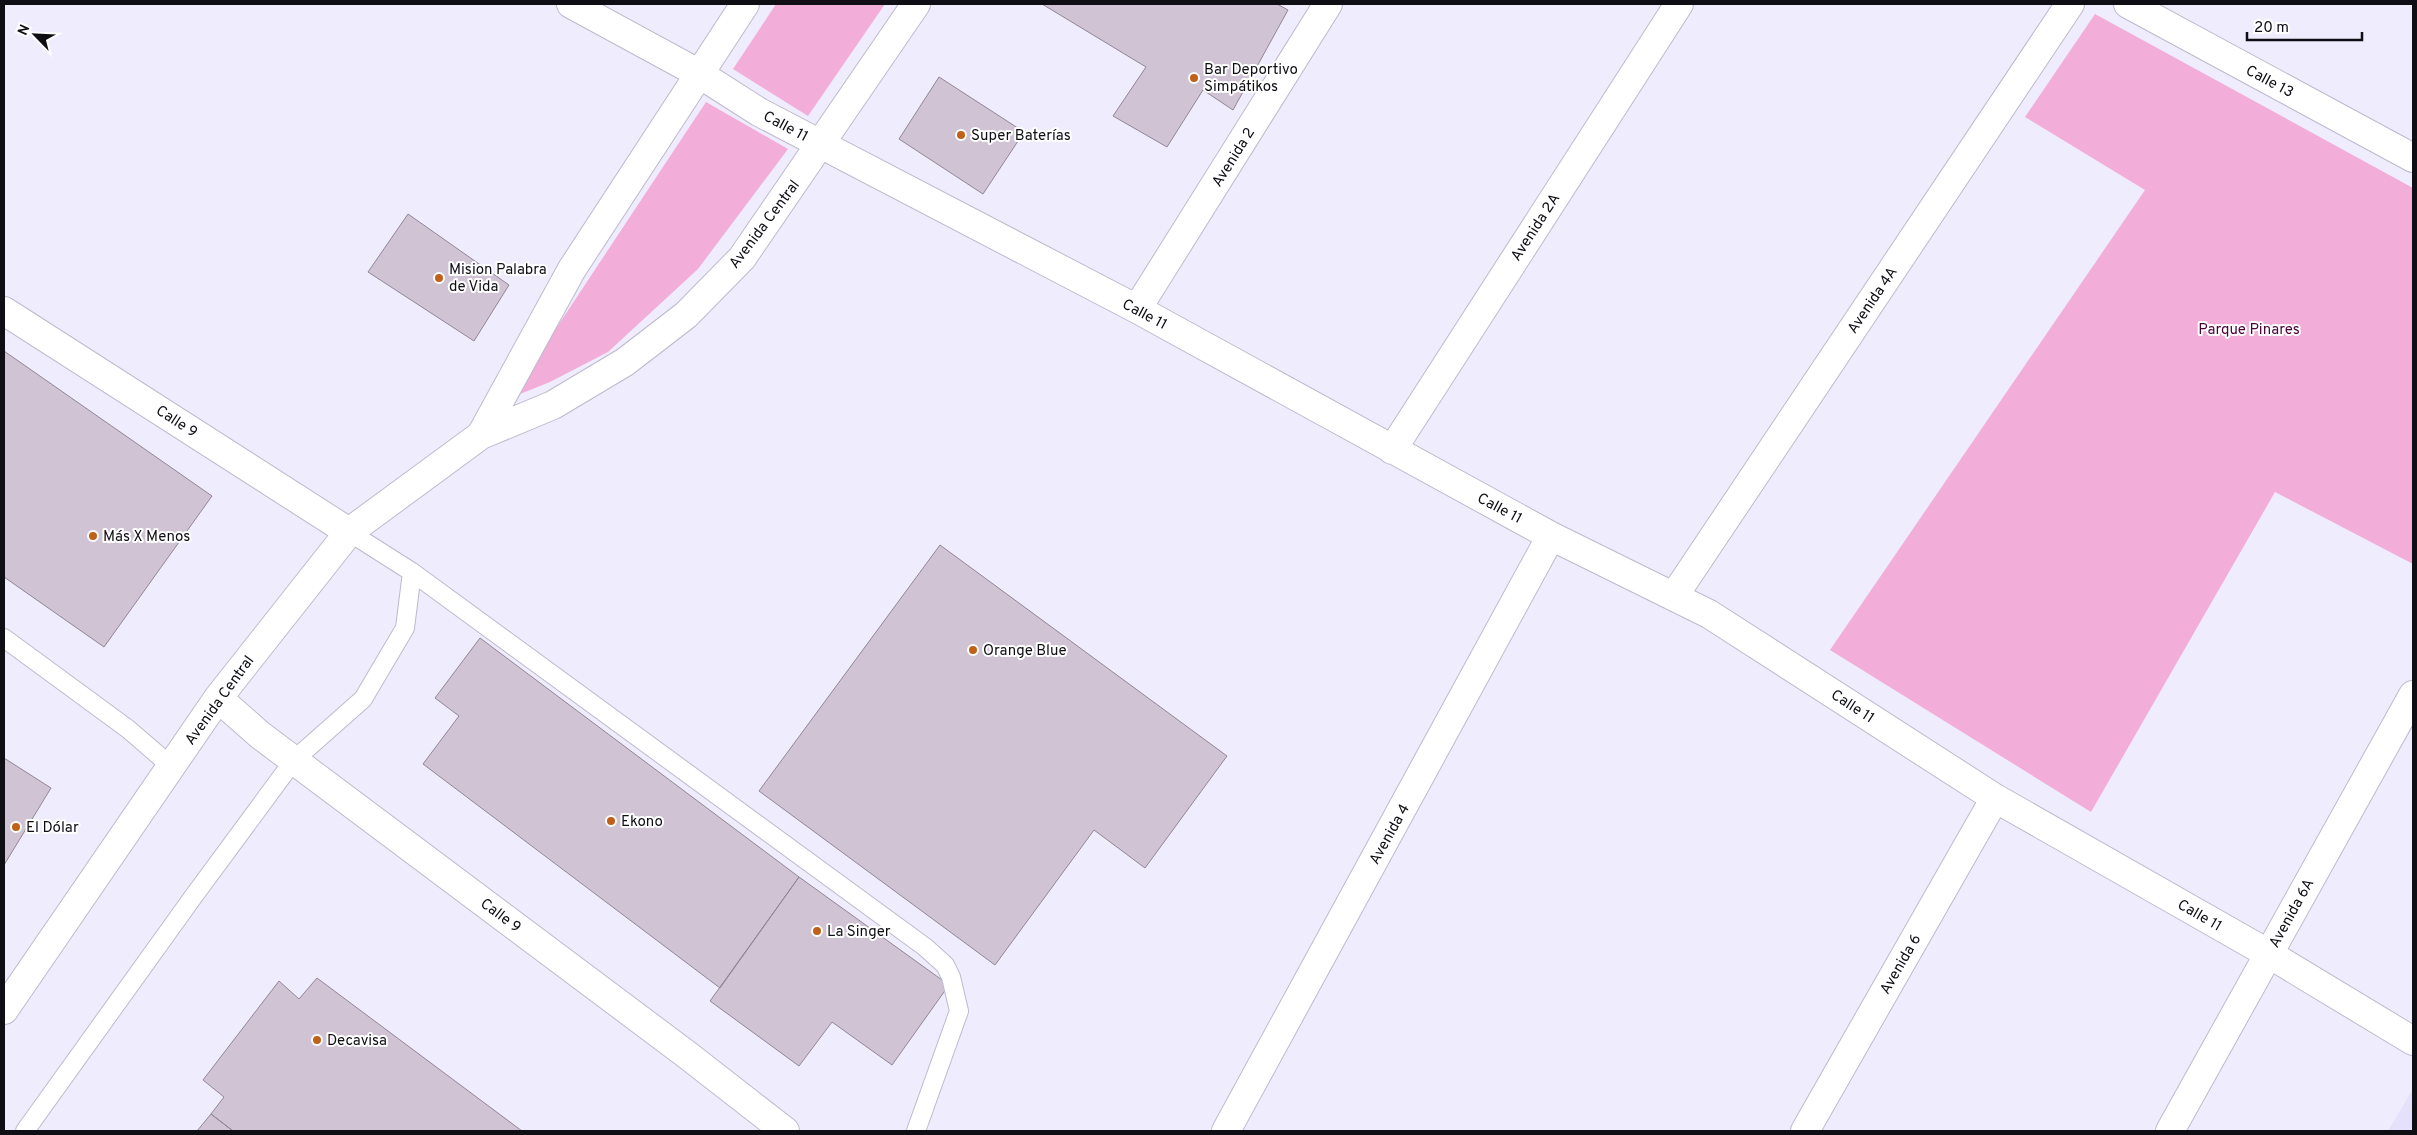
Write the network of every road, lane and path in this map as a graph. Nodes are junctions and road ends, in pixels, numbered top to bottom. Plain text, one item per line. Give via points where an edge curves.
1 (571, 4) edge
2 (745, 4) edge
3 (916, 4) edge
4 (1328, 4) edge
5 (1679, 4) edge
6 (2070, 4) edge
7 (2128, 4) edge
8 (698, 73) junction
9 (822, 145) junction
10 (2413, 158) edge
11 (1137, 310) junction
12 (4, 311) edge
13 (481, 435) junction
14 (1392, 450) junction
15 (349, 532) junction
16 (1551, 536) junction
17 (412, 572) junction
18 (1674, 596) junction
19 (4, 638) edge
20 (2413, 695) edge
21 (218, 698) junction
22 (294, 760) junction
23 (171, 766) junction
24 (1995, 798) junction
25 (2269, 954) junction
26 (4, 1010) edge
27 (2413, 1041) edge
28 (26, 1131) edge
29 (785, 1131) edge
30 (916, 1131) edge
31 (1226, 1131) edge
32 (1805, 1131) edge
33 (2170, 1131) edge

1 - 8 street, Calle 11
2 - 8 street, Avenida Central
3 - 9 street, Avenida Central
4 - 11 street, Avenida 2
5 - 14 street, Avenida 2A
6 - 18 street, Avenida 4A
7 - 10 street, Calle 13
8 - 9 street, Calle 11 via 760,112
8 - 13 street, Avenida Central via 572,269
9 - 11 street, Calle 11
9 - 13 street, Avenida Central via 742,258 686,315 625,362 553,405
11 - 14 street, Calle 11
12 - 15 street, Calle 9
13 - 15 street, Avenida Central
14 - 16 street, Calle 11
15 - 17 lane
15 - 21 street, Avenida Central
16 - 18 street, Calle 11
16 - 31 street, Avenida 4
17 - 22 lane via 405,628 363,699
17 - 30 lane via 944,965 955,988 959,1011
18 - 24 street, Calle 11 via 1709,614
19 - 23 lane via 128,729
20 - 25 street, Avenida 6A
21 - 22 street, Calle 9
21 - 23 street, Avenida Central
22 - 28 lane
22 - 29 street, Calle 9
23 - 26 street, Avenida Central
24 - 25 street, Calle 11
24 - 32 street, Avenida 6
25 - 27 street, Calle 11
25 - 33 street, Avenida 6A

